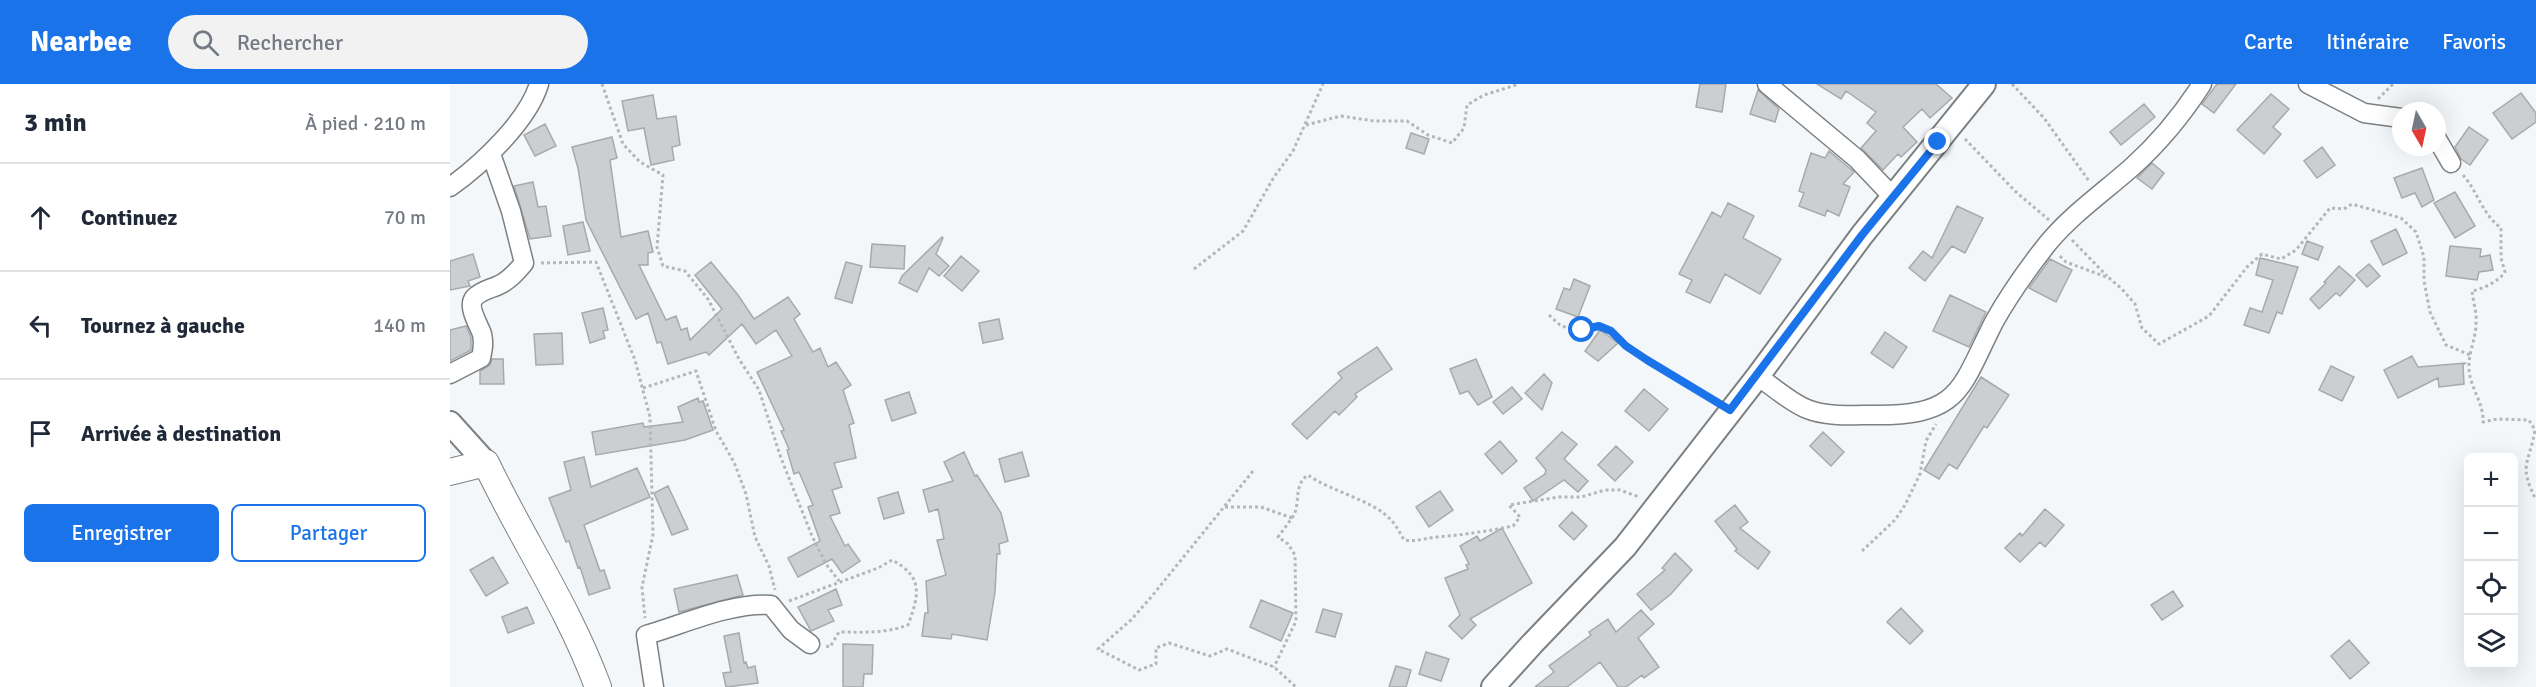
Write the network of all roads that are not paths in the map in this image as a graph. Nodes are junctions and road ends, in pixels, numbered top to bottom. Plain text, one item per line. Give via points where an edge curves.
1 (539, 84) edge
2 (1767, 84) edge
3 (1984, 84) edge
4 (2202, 84) edge
5 (2308, 84) edge
6 (2392, 117) edge
7 (491, 154) junction
8 (2446, 154) edge
9 (2451, 163) road end
10 (450, 187) edge
11 (1894, 198) junction
12 (450, 374) edge
13 (1758, 376) junction
14 (450, 423) edge
15 (486, 463) junction
16 (450, 472) edge
17 (810, 644) road end
18 (598, 687) edge
19 (654, 687) edge
20 (1493, 687) edge

1 - 7 street via 514,126
2 - 11 street via 1857,159
3 - 11 street
4 - 13 street via 2175,125 2054,237 1996,320 1966,381 1940,406 1882,415 1818,412 1805,408
5 - 6 street via 2364,113
7 - 10 street
7 - 12 street via 524,263 508,279 474,298 473,311 484,347 481,358
8 - 9 street
11 - 13 street
13 - 20 street via 1625,547
14 - 15 street
15 - 16 main road
15 - 18 main road via 560,600
17 - 19 street via 791,630 774,604 731,609 646,635

